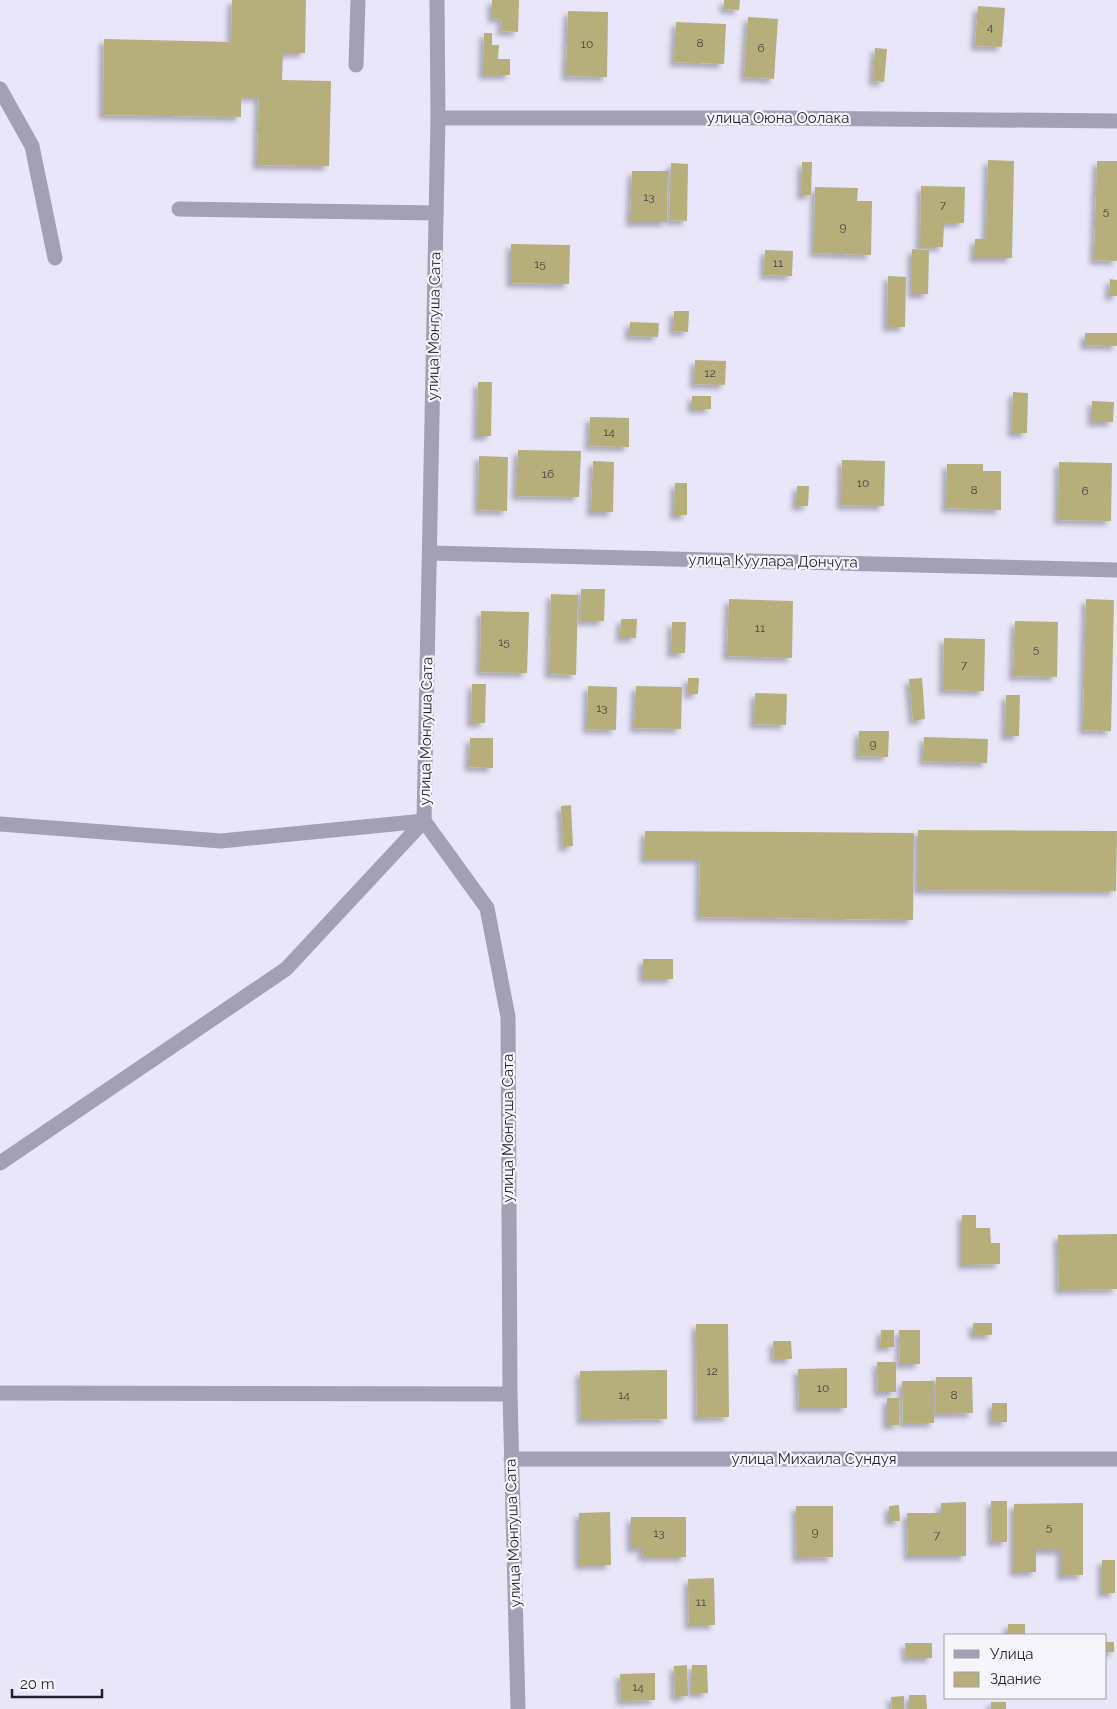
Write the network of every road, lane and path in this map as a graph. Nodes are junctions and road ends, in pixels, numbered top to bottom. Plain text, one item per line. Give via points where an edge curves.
1 (358, 0) edge
2 (437, 0) edge
3 (356, 65) dead end
4 (0, 89) edge
5 (438, 118) junction
6 (1117, 121) edge
7 (179, 209) dead end
8 (436, 213) junction
9 (55, 258) dead end
10 (430, 553) junction
11 (1117, 570) edge
12 (424, 820) junction
13 (0, 824) edge
14 (0, 1162) edge
15 (0, 1393) edge
16 (510, 1394) junction
17 (511, 1459) junction
18 (1117, 1459) edge
19 (518, 1709) edge

1 - 3 street
2 - 5 street, улица Монгуша Сата
4 - 9 street via 32,146
5 - 6 street, улица Оюна Оолака
5 - 8 street, улица Монгуша Сата
7 - 8 street
8 - 10 street, улица Монгуша Сата
10 - 11 street, улица Куулара Дончута
10 - 12 street, улица Монгуша Сата
12 - 13 street via 222,841
12 - 14 street via 286,969
12 - 16 street, улица Монгуша Сата via 487,908 508,1017
15 - 16 street
16 - 17 street, улица Монгуша Сата
17 - 18 street, улица Михаила Сундуя
17 - 19 street, улица Монгуша Сата

